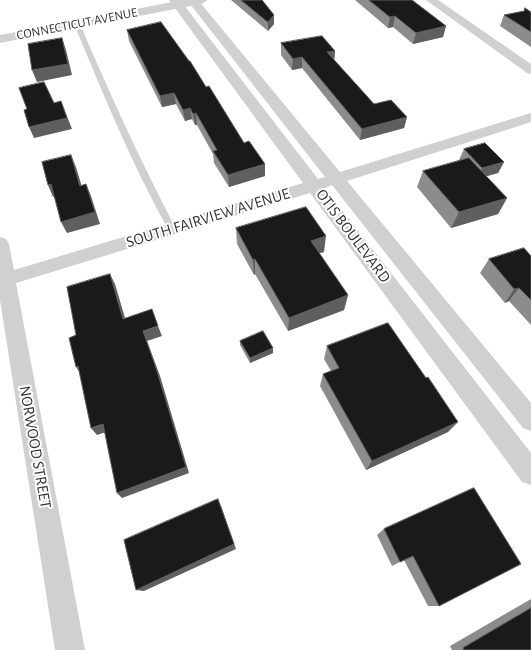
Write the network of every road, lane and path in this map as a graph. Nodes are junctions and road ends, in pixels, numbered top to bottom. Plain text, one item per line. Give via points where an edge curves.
1 (432, 0) edge
2 (187, 1) edge
3 (77, 24) junction
4 (0, 39) edge
5 (531, 70) edge
6 (531, 117) edge
7 (336, 178) junction
8 (314, 186) junction
9 (172, 229) junction
10 (0, 244) edge
11 (3, 280) edge
12 (531, 420) edge
13 (531, 473) edge
14 (70, 650) edge

1 - 5 street
2 - 3 street, CONNECTICUT AVENUE
2 - 7 street, OTIS BOULEVARD
2 - 8 street, OTIS BOULEVARD
3 - 4 street, CONNECTICUT AVENUE
3 - 9 lane via 108,98
6 - 7 street, SOUTH FAIRVIEW AVENUE
7 - 8 street, SOUTH FAIRVIEW AVENUE
7 - 12 street, OTIS BOULEVARD
8 - 9 street, SOUTH FAIRVIEW AVENUE
8 - 13 street, OTIS BOULEVARD
9 - 11 street, SOUTH FAIRVIEW AVENUE
10 - 11 street, NORWOOD STREET
11 - 14 street, NORWOOD STREET

